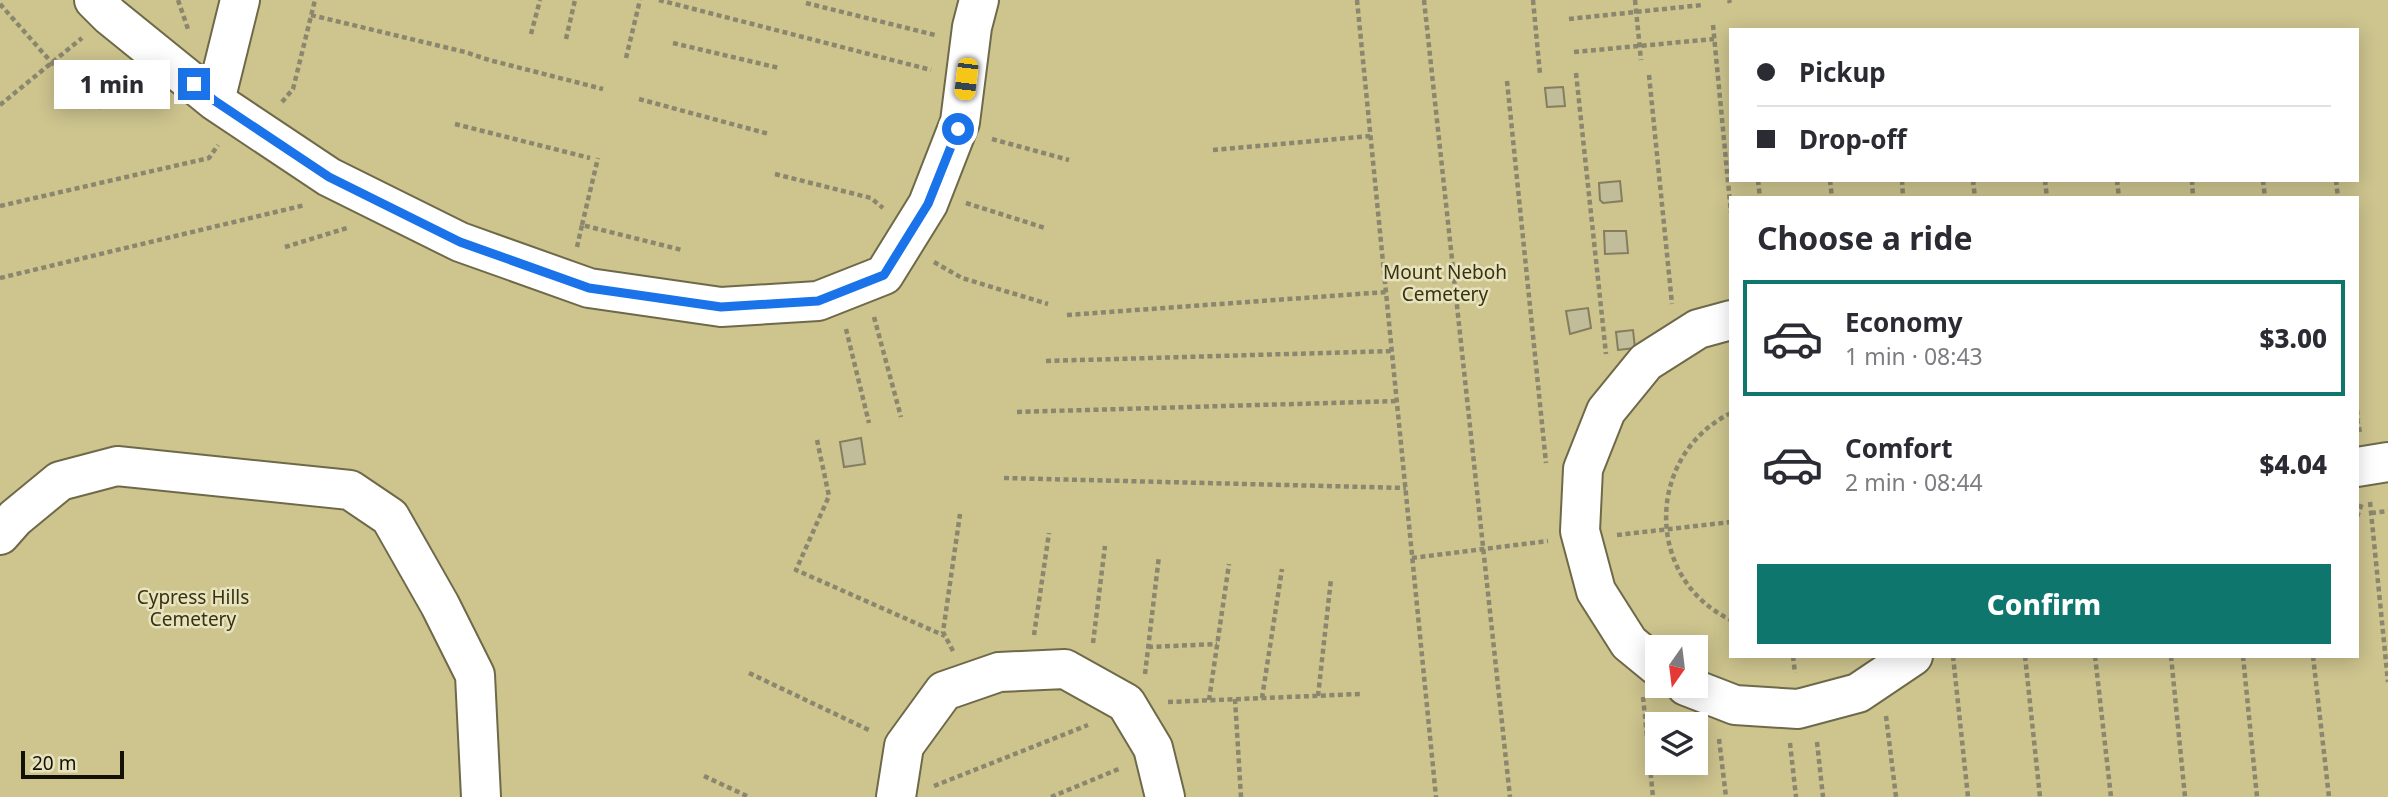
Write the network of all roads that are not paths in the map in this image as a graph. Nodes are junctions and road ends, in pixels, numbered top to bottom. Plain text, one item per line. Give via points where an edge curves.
1 (240, 0) edge
2 (979, 0) edge
3 (102, 8) edge
4 (238, 116) junction
5 (1729, 321) edge
6 (0, 535) edge
7 (1910, 658) edge
8 (1645, 672) edge
9 (1708, 695) edge
10 (914, 792) edge
11 (481, 797) edge
12 (1165, 797) edge

1 - 4 lane
2 - 4 lane via 958,129 933,192 884,275 818,301 721,307 589,288 460,242 329,177
3 - 4 lane
5 - 8 lane via 1698,329 1646,362 1606,411 1583,468 1580,531 1568,540
6 - 11 lane via 60,481 117,466 350,490 390,517 475,675
7 - 9 lane via 1858,693 1798,709 1735,705
10 - 12 lane via 904,746 944,691 999,671 1065,669 1132,705 1154,754

